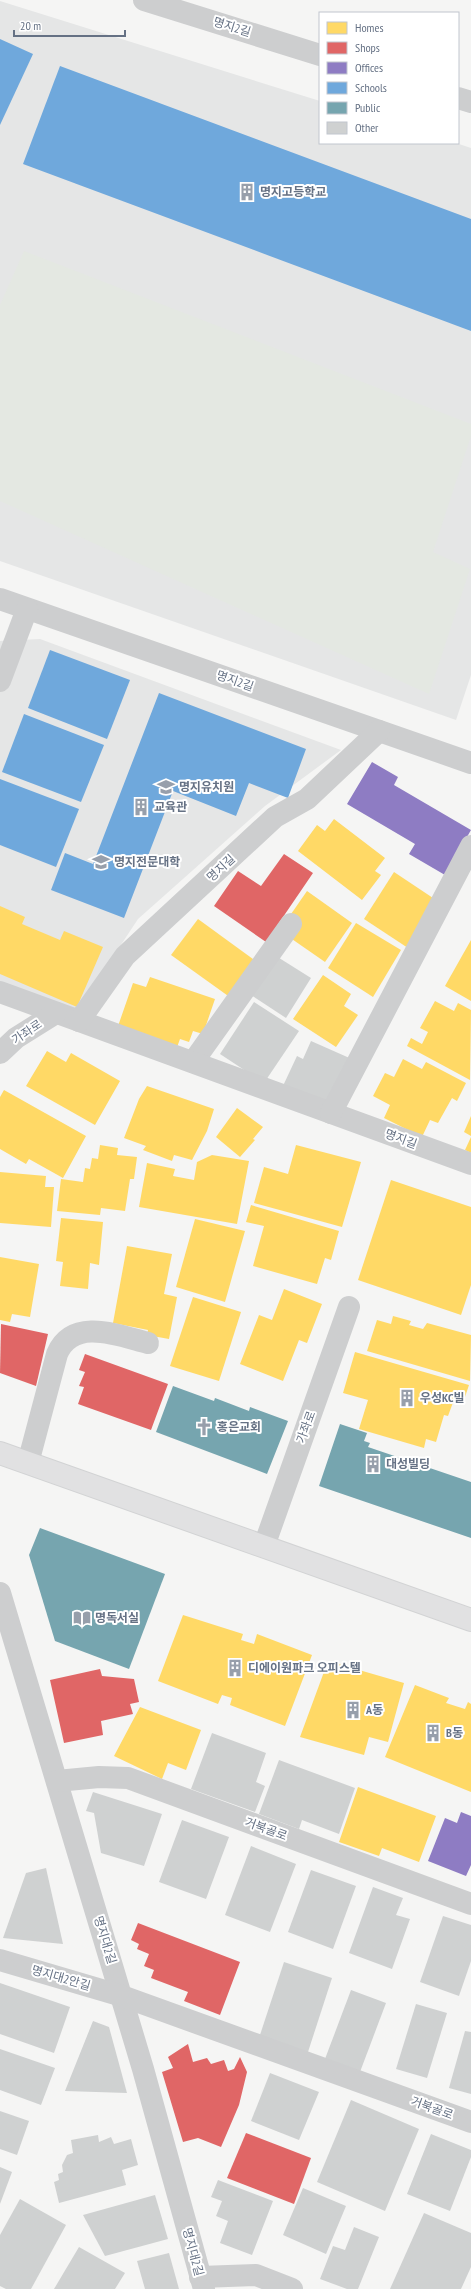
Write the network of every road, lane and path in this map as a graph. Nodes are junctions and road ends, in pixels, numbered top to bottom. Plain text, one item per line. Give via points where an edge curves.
1 (144, 0) edge
2 (319, 55) edge
3 (459, 98) edge
4 (471, 102) edge
5 (0, 599) edge
6 (27, 609) junction
7 (0, 681) edge
8 (379, 731) junction
9 (471, 763) edge
10 (471, 846) edge
11 (291, 924) dead end
12 (0, 992) edge
13 (56, 1013) junction
14 (80, 1021) junction
15 (0, 1052) edge
16 (193, 1062) junction
17 (331, 1113) junction
18 (471, 1164) edge
19 (349, 1307) dead end
20 (148, 1343) dead end
21 (0, 1453) edge
22 (28, 1463) junction
23 (264, 1546) junction
24 (0, 1593) edge
25 (471, 1620) edge
26 (57, 1781) junction
27 (471, 1904) edge
28 (0, 1960) edge
29 (122, 1996) junction
30 (471, 2122) edge
31 (202, 2283) edge
32 (292, 2289) edge

1 - 2 street, 명지2길
3 - 4 street
5 - 6 street, 명지2길
6 - 7 street
6 - 8 street, 명지2길
8 - 9 street, 명지2길
8 - 14 street, 명지길 via 307,799 275,817 125,956
10 - 17 street
11 - 16 street
12 - 13 street, 명지길
13 - 14 street, 명지길
13 - 15 street, 가좌로
14 - 16 street, 명지길
16 - 17 street, 명지길
17 - 18 street, 명지길
19 - 23 street, 가좌로
20 - 22 street via 93,1330 76,1335 62,1345 57,1354
21 - 22 main road
22 - 23 main road
23 - 25 main road
24 - 26 street, 명지대2길
26 - 27 street, 거북골로 via 99,1777 128,1778
26 - 29 street, 명지대2길
28 - 29 street, 명지대2안길
29 - 30 street, 거북골로
29 - 31 street, 명지대2길
31 - 32 street via 256,2275

